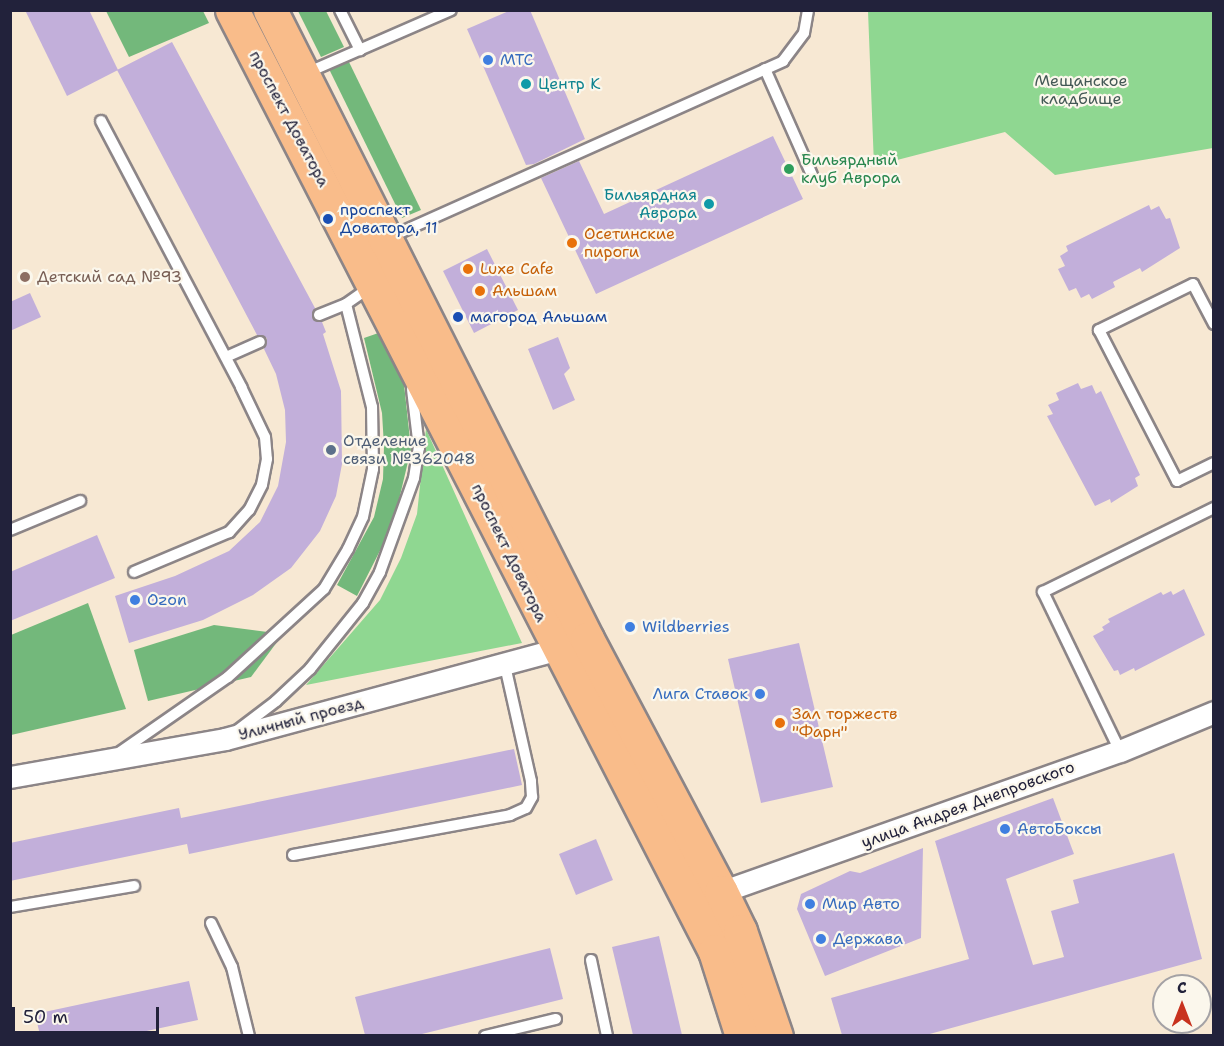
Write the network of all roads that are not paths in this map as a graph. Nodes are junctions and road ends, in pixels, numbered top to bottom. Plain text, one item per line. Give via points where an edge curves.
1 (232, 10) edge
2 (270, 10) edge
3 (340, 10) edge
4 (451, 10) edge
5 (808, 10) edge
6 (360, 50) junction
7 (765, 69) junction
8 (301, 75) junction
9 (101, 121) dead end
10 (812, 175) dead end
11 (385, 240) junction
12 (375, 283) junction
13 (346, 304) junction
14 (319, 315) dead end
15 (1214, 324) edge
16 (397, 325) junction
17 (260, 342) dead end
18 (226, 357) junction
19 (1214, 463) edge
20 (80, 501) dead end
21 (1214, 508) edge
22 (10, 530) edge
23 (134, 572) dead end
24 (572, 645) junction
25 (505, 666) junction
26 (1214, 712) edge
27 (225, 739) junction
28 (1120, 751) junction
29 (106, 762) junction
30 (10, 777) edge
31 (293, 855) dead end
32 (134, 886) dead end
33 (720, 892) junction
34 (10, 907) edge
35 (212, 923) dead end
36 (591, 960) dead end
37 (556, 1019) dead end
38 (249, 1035) edge
39 (485, 1035) edge
40 (608, 1035) edge
41 (742, 1035) edge
42 (776, 1035) edge

1 - 12 main road, проспект Доватора
2 - 8 main road, проспект Доватора
3 - 6 lane
4 - 6 lane
5 - 7 lane via 804,33 783,61
6 - 8 lane
7 - 10 lane
7 - 11 lane
8 - 11 main road, проспект Доватора
9 - 18 lane
11 - 24 main road, проспект Доватора
12 - 13 lane
12 - 16 main road, проспект Доватора
13 - 14 lane
13 - 29 lane via 372,407 373,469 363,517 348,549 324,589 228,677
15 - 19 lane via 1193,284 1100,330 1177,481
16 - 24 main road, проспект Доватора
16 - 27 lane via 415,402 419,448 406,507 380,572 363,603 310,669 276,701
17 - 18 lane
18 - 23 lane via 265,437 267,459 262,485 249,510 229,532
20 - 22 lane
21 - 28 lane via 1043,592
24 - 25 street, Уличный проезд
24 - 33 main road, проспект Доватора
24 - 41 main road, проспект Доватора via 715,951
25 - 27 street, Уличный проезд
25 - 31 lane via 531,781 532,797 526,808 510,815
26 - 28 street, улица Андрея Днепровского
27 - 29 street, Уличный проезд
28 - 33 street, улица Андрея Днепровского
29 - 30 street, Уличный проезд
32 - 34 lane
33 - 42 main road, проспект Доватора via 740,931
35 - 38 lane via 232,967
36 - 40 lane
37 - 39 lane

